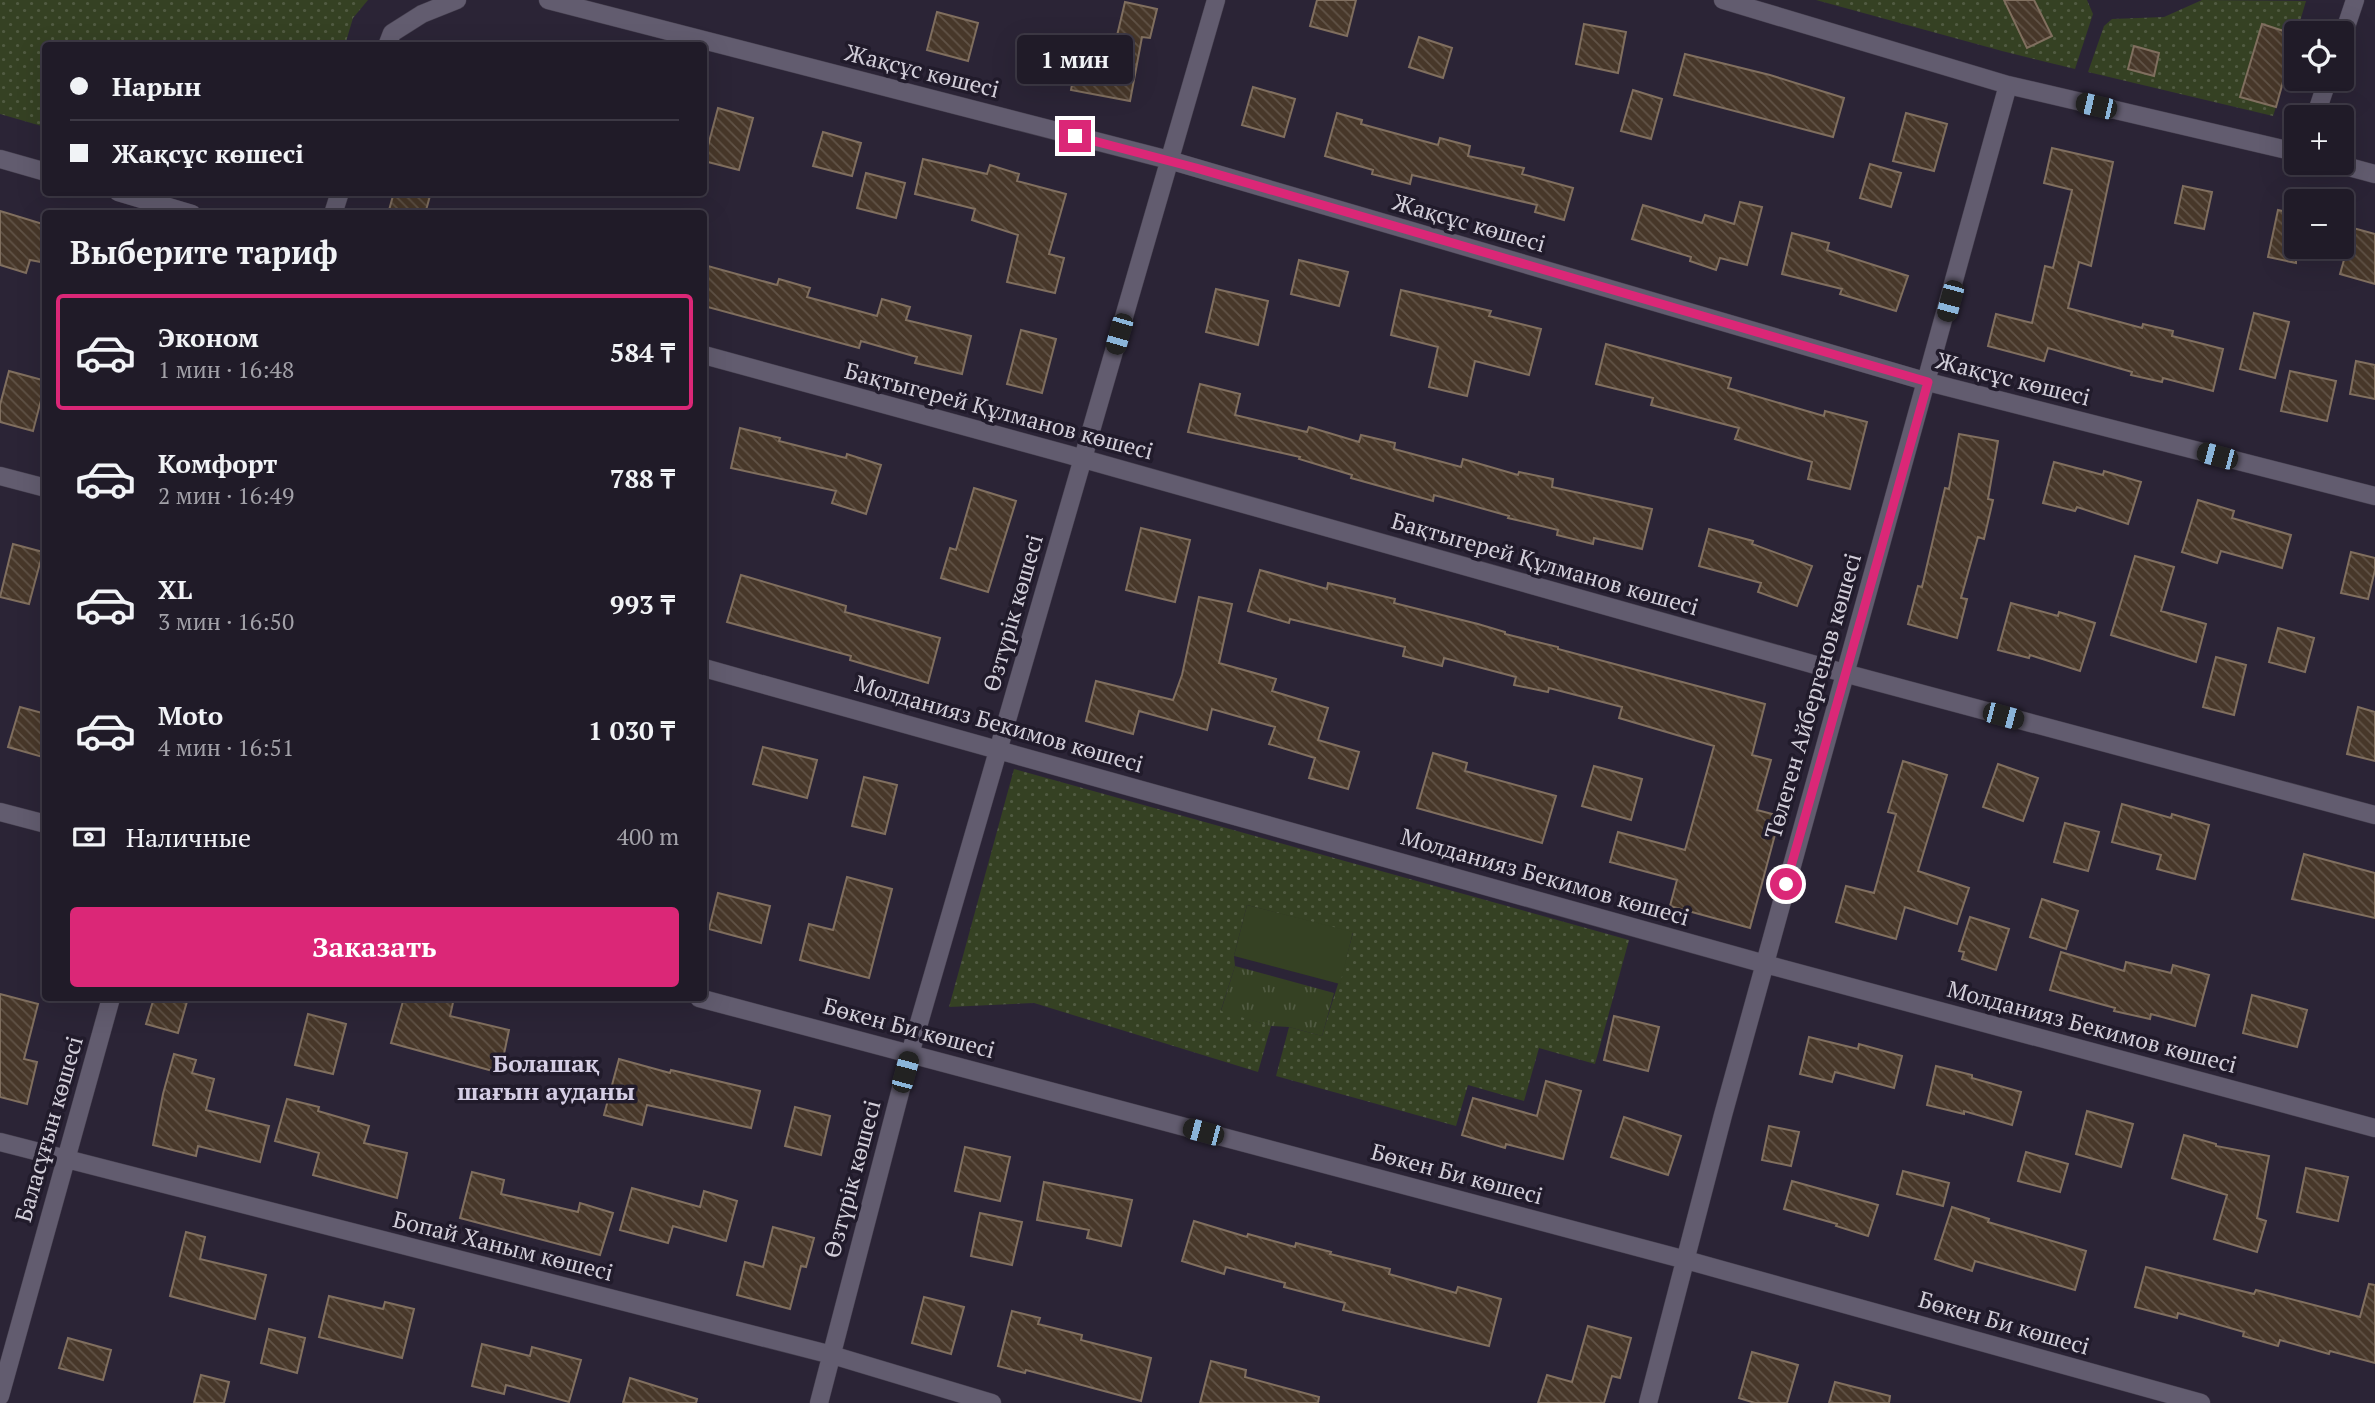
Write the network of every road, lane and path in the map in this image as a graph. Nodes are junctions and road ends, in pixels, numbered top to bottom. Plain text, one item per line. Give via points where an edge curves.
1 (457, 0) edge
2 (548, 0) edge
3 (1216, 0) edge
4 (1723, 0) edge
5 (2355, 0) edge
6 (2348, 21) edge
7 (390, 39) edge
8 (2008, 85) junction
9 (2284, 149) edge
10 (0, 159) edge
11 (1170, 160) junction
12 (2354, 168) edge
13 (42, 171) edge
14 (2375, 174) edge
15 (131, 196) edge
16 (179, 210) edge
17 (707, 356) edge
18 (1928, 382) junction
19 (1083, 459) junction
20 (0, 476) edge
21 (42, 487) edge
22 (2375, 496) edge
23 (707, 669) edge
24 (1844, 673) junction
25 (999, 749) junction
26 (0, 812) edge
27 (2375, 815) edge
28 (42, 823) edge
29 (1765, 964) junction
30 (707, 1000) edge
31 (110, 1001) edge
32 (910, 1054) junction
33 (2375, 1128) edge
34 (0, 1142) edge
35 (66, 1160) junction
36 (1686, 1260) junction
37 (832, 1355) junction
38 (0, 1396) edge
39 (819, 1403) edge
40 (992, 1403) edge
41 (1648, 1403) edge
42 (2202, 1403) edge

1 - 7 street via 422,14
2 - 11 street, Жақсұс көшесі
3 - 11 street, Өзтүрік көшесі
4 - 8 street
5 - 6 street
8 - 9 street
8 - 18 street, Төлеген Айбергенов көшесі
10 - 13 street
11 - 18 street, Жақсұс көшесі
11 - 19 street, Өзтүрік көшесі
12 - 14 street
15 - 16 street
17 - 19 street, Бақтыгерей Құлманов көшесі
18 - 22 street, Жақсұс көшесі
18 - 24 street, Төлеген Айбергенов көшесі
19 - 24 street, Бақтыгерей Құлманов көшесі
19 - 25 street, Өзтүрік көшесі
20 - 21 street
23 - 25 street, Молданияз Бекимов көшесі
24 - 27 street, Бақтыгерей Құлманов көшесі
24 - 29 street, Төлеген Айбергенов көшесі
25 - 29 street, Молданияз Бекимов көшесі
25 - 32 street, Өзтүрік көшесі
26 - 28 street
29 - 33 street, Молданияз Бекимов көшесі
29 - 36 street, Төлеген Айбергенов көшесі
30 - 32 street, Бөкен Би көшесі
31 - 35 street, Баласұғын көшесі
32 - 36 street, Бөкен Би көшесі
32 - 37 street, Өзтүрік көшесі
34 - 35 street, Бопай Ханым көшесі
35 - 37 street, Бопай Ханым көшесі
35 - 38 street, Баласұғын көшесі
36 - 41 street, Төлеген Айбергенов көшесі
36 - 42 street, Бөкен Би көшесі
37 - 39 street, Өзтүрік көшесі
37 - 40 street, Бопай Ханым көшесі

